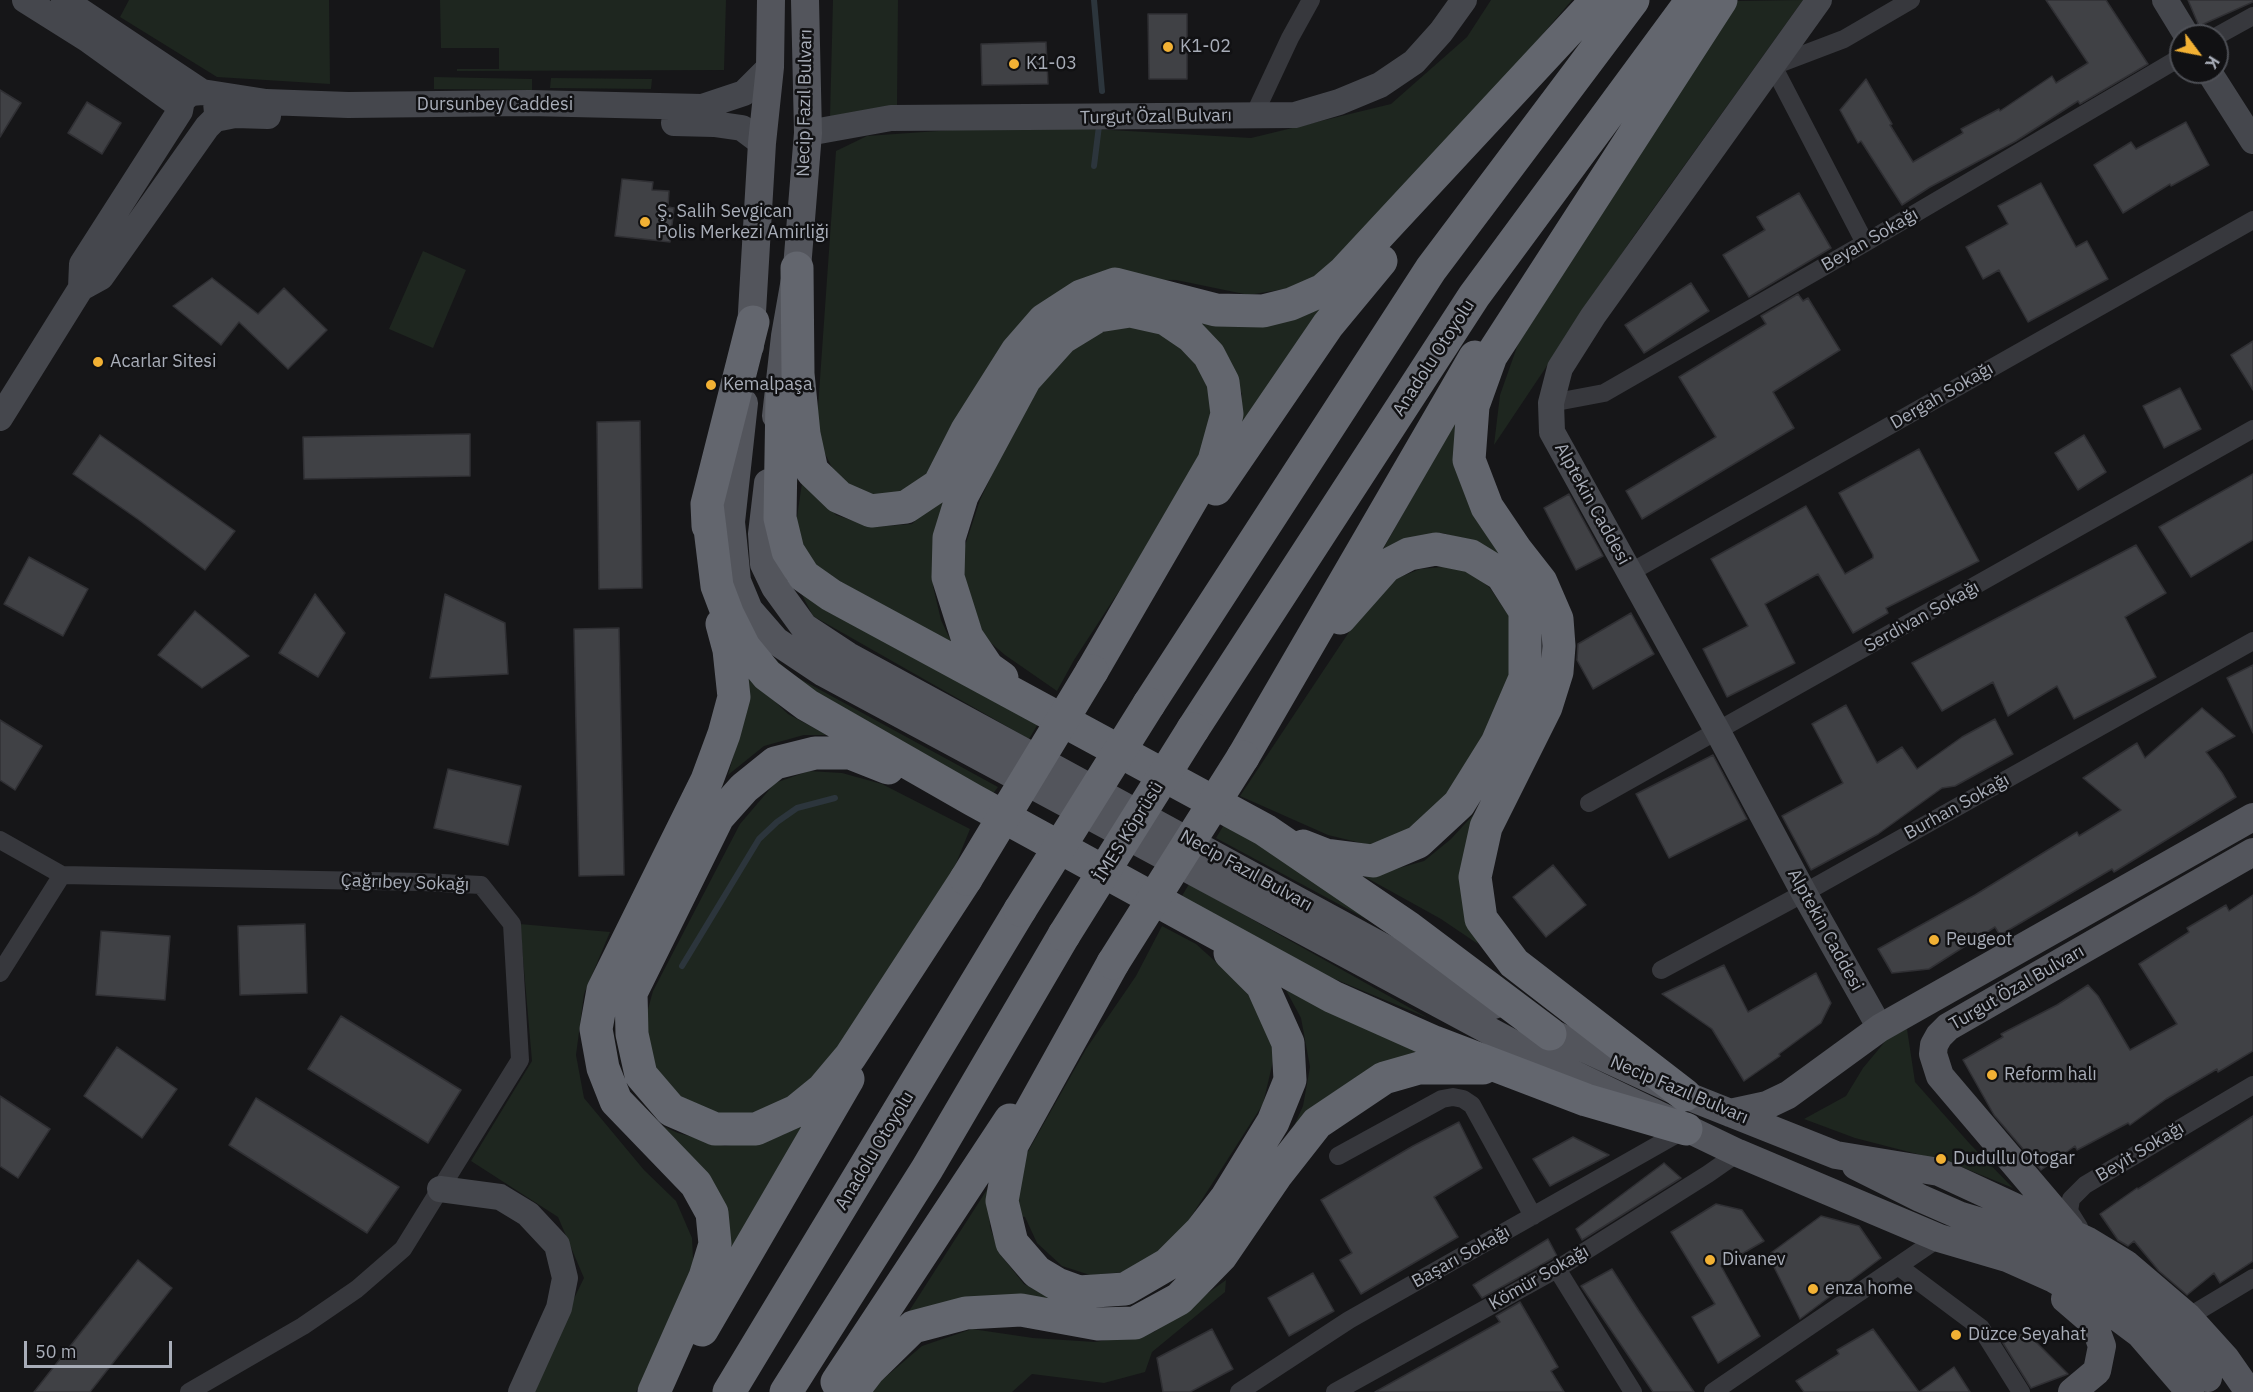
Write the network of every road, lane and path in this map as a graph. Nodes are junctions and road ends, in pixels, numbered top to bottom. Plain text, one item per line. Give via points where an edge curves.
1 (25, 0) edge
2 (64, 0) edge
3 (771, 0) edge
4 (805, 0) edge
5 (1311, 0) edge
6 (1464, 0) edge
7 (1597, 0) edge
8 (1633, 0) edge
9 (1692, 0) edge
10 (1719, 0) edge
11 (1820, 0) edge
12 (1911, 0) edge
13 (2165, 0) edge
14 (2253, 16) edge
15 (2180, 24) edge
16 (2229, 29) edge
17 (1558, 43) junction
18 (2169, 64) edge
19 (1773, 66) junction
20 (770, 67) junction
21 (2217, 84) edge
22 (205, 92) junction
23 (180, 108) junction
24 (1254, 115) junction
25 (211, 123) junction
26 (808, 133) junction
27 (2253, 141) edge
28 (762, 143) junction
29 (2253, 220) edge
30 (1865, 243) junction
31 (797, 268) junction
32 (81, 288) junction
33 (753, 322) junction
34 (785, 336) junction
35 (1551, 403) junction
36 (0, 418) edge
37 (2253, 429) edge
38 (707, 504) junction
39 (1631, 572) junction
40 (2253, 641) edge
41 (1092, 671) junction
42 (1052, 715) junction
43 (1193, 729) joint
44 (1718, 732) junction
45 (1243, 757) junction
46 (973, 800) junction
47 (1589, 803) dead end
48 (2253, 817) edge
49 (1265, 831) junction
50 (0, 840) edge
51 (2253, 852) edge
52 (62, 875) junction
53 (966, 879) junction
54 (1804, 893) junction
55 (1190, 918) junction
56 (1113, 963) junction
57 (1661, 970) dead end
58 (0, 973) edge
59 (1880, 1028) junction
60 (1550, 1034) junction
61 (2253, 1085) edge
62 (1685, 1095) junction
63 (1586, 1100) junction
64 (1730, 1113) junction
65 (1686, 1129) junction
66 (1738, 1153) junction
67 (1836, 1155) junction
68 (1338, 1156) dead end
69 (440, 1189) junction
70 (1533, 1216) junction
71 (1939, 1238) junction
72 (2082, 1238) junction
73 (2007, 1258) junction
74 (1898, 1266) junction
75 (1557, 1269) junction
76 (2253, 1278) edge
77 (2188, 1317) junction
78 (2199, 1385) edge
79 (189, 1392) edge
80 (521, 1392) edge
81 (654, 1392) edge
82 (667, 1392) edge
83 (729, 1392) edge
84 (786, 1392) edge
85 (831, 1392) edge
86 (852, 1392) edge
87 (1239, 1392) edge
88 (1335, 1392) edge
89 (1633, 1392) edge
90 (1713, 1392) edge
91 (2021, 1392) edge
92 (2072, 1392) edge
93 (2249, 1392) edge

1 - 23 main road via 87,39
2 - 22 main road
3 - 20 main road, Necip Fazıl Bulvarı
4 - 26 main road, Necip Fazıl Bulvarı
5 - 24 street
6 - 24 main road, Turgut Özal Bulvarı via 1414,62 1380,85 1295,115
7 - 17 highway
8 - 83 highway, Anadolu Otoyolu, bridge via 1431,269 1020,910
9 - 43 highway, Anadolu Otoyolu via 1474,296
10 - 45 highway via 1616,139 1475,357
10 - 62 highway via 1491,356 1473,406 1469,459 1487,507 1541,582 1557,619 1559,646 1557,672 1546,707 1486,827 1475,877 1481,919 1514,963
11 - 19 main road, Alptekin Caddesi
12 - 19 street via 1844,39
13 - 15 main road
14 - 16 street
17 - 31 highway via 1323,291 1263,311 1216,310 1115,284 1081,296 1044,320 995,383 939,485 906,507 871,511 839,497 812,471 798,374
17 - 41 highway via 1328,325
18 - 30 street, Beyan Sokağı
19 - 30 street
19 - 35 main road, Alptekin Caddesi via 1593,316 1560,368
20 - 22 main road, Dursunbey Caddesi via 744,93 702,107 348,105 266,102
20 - 28 main road, Necip Fazıl Bulvarı
21 - 27 main road
22 - 23 main road via 191,93 182,100
22 - 25 main road via 216,102 217,113
23 - 25 main road, Dursunbey Caddesi via 181,117 189,126 201,129
23 - 32 main road via 82,264
24 - 26 main road, Turgut Özal Bulvarı via 891,118
25 - 28 main road, Dursunbey Caddesi via 235,115 714,124 742,128
25 - 32 main road via 101,277
26 - 31 main road, Necip Fazıl Bulvarı
28 - 33 main road, Necip Fazıl Bulvarı
29 - 39 street, Dergah Sokağı
30 - 35 street, Beyan Sokağı via 1604,393
31 - 34 main road, Necip Fazıl Bulvarı
32 - 36 main road
33 - 38 highway
33 - 65 main road, Necip Fazıl Bulvarı via 731,522 737,581 749,610 776,641 824,674 1538,1057
34 - 42 highway via 780,518 788,551 804,576 831,595
34 - 60 main road, Necip Fazıl Bulvarı via 762,534 764,564 775,587 804,627 848,657
35 - 39 main road, Alptekin Caddesi via 1552,432
37 - 44 street, Serdivan Sokağı
38 - 46 highway via 717,586 744,647 767,675 807,705
38 - 81 highway via 711,581 729,650 734,697 707,780 603,990 596,1029 603,1068 616,1101 696,1184 712,1213 716,1244
39 - 44 main road, Alptekin Caddesi
40 - 54 street, Burhan Sokağı
41 - 42 highway via 1214,461 1227,414 1223,382 1209,355 1191,336 1166,319 1130,311 1098,315 1062,338 1025,379 962,496 949,538 948,577 967,637 988,668
41 - 53 highway, bridge
42 - 49 highway
43 - 84 highway, İMES Köprüsü, bridge via 1064,935 927,1169
44 - 47 street, Serdivan Sokağı
44 - 54 main road, Alptekin Caddesi
45 - 49 highway via 1333,626 1386,566 1409,554 1436,549 1471,556 1502,576 1525,611 1525,678 1497,743 1459,804 1418,842 1373,861 1326,855
45 - 56 highway, bridge
46 - 53 highway via 850,753 815,753 775,764 744,788 718,817 631,993 632,1034 640,1075 671,1110 715,1129 756,1129 796,1111 823,1089 850,1057
46 - 55 highway
48 - 59 main road, Turgut Özal Bulvarı
49 - 60 highway via 1409,928
50 - 52 street, Çağrıbey Sokağı
51 - 72 main road, Turgut Özal Bulvarı via 1948,1027 1934,1045 1940,1076
52 - 58 street
52 - 69 street, Çağrıbey Sokağı via 482,885 512,924 520,1060
53 - 82 highway via 763,1221
54 - 57 street, Burhan Sokağı
54 - 59 main road, Alptekin Caddesi
55 - 56 highway via 1262,985 1288,1043 1290,1080 1273,1122 1227,1197 1200,1232 1168,1264 1125,1289 1079,1292 1036,1272 1012,1243 1002,1201 1012,1145
55 - 63 highway via 1332,997 1434,1042
56 - 85 highway
59 - 64 main road, Turgut Özal Bulvarı via 1788,1095 1767,1105
60 - 62 main road, Necip Fazıl Bulvarı
61 - 72 street, Beyit Sokağı via 2085,1185 2072,1199 2069,1211
62 - 64 main road, Necip Fazıl Bulvarı
63 - 65 highway
63 - 86 highway via 1487,1068 1419,1068 1384,1078 1317,1123 1221,1256 1179,1299 1135,1323 1098,1324 1021,1310 966,1313 913,1327
64 - 67 main road, Necip Fazıl Bulvarı
65 - 66 main road, Necip Fazıl Bulvarı
65 - 70 street, Başarı Sokağı
66 - 71 main road, Necip Fazıl Bulvarı
66 - 75 street, Kömür Sokağı
67 - 72 main road, Necip Fazıl Bulvarı via 1939,1172
67 - 78 main road via 1960,1216 2038,1242 2103,1278 2141,1305
68 - 70 street via 1442,1100 1463,1099 1472,1105
69 - 79 street via 403,1249 357,1289 303,1326
69 - 80 main road via 500,1197 528,1214 557,1245 565,1278 559,1308
70 - 87 street, Başarı Sokağı via 1349,1320
71 - 73 main road, Necip Fazıl Bulvarı
71 - 74 street
72 - 77 main road, Necip Fazıl Bulvarı via 2126,1264
73 - 78 main road, Necip Fazıl Bulvarı via 2108,1310
73 - 92 main road via 2094,1324 2102,1346 2097,1371
74 - 90 street
74 - 91 street via 1981,1328
75 - 88 street, Kömür Sokağı
75 - 89 street
76 - 77 street
77 - 93 main road, Necip Fazıl Bulvarı

